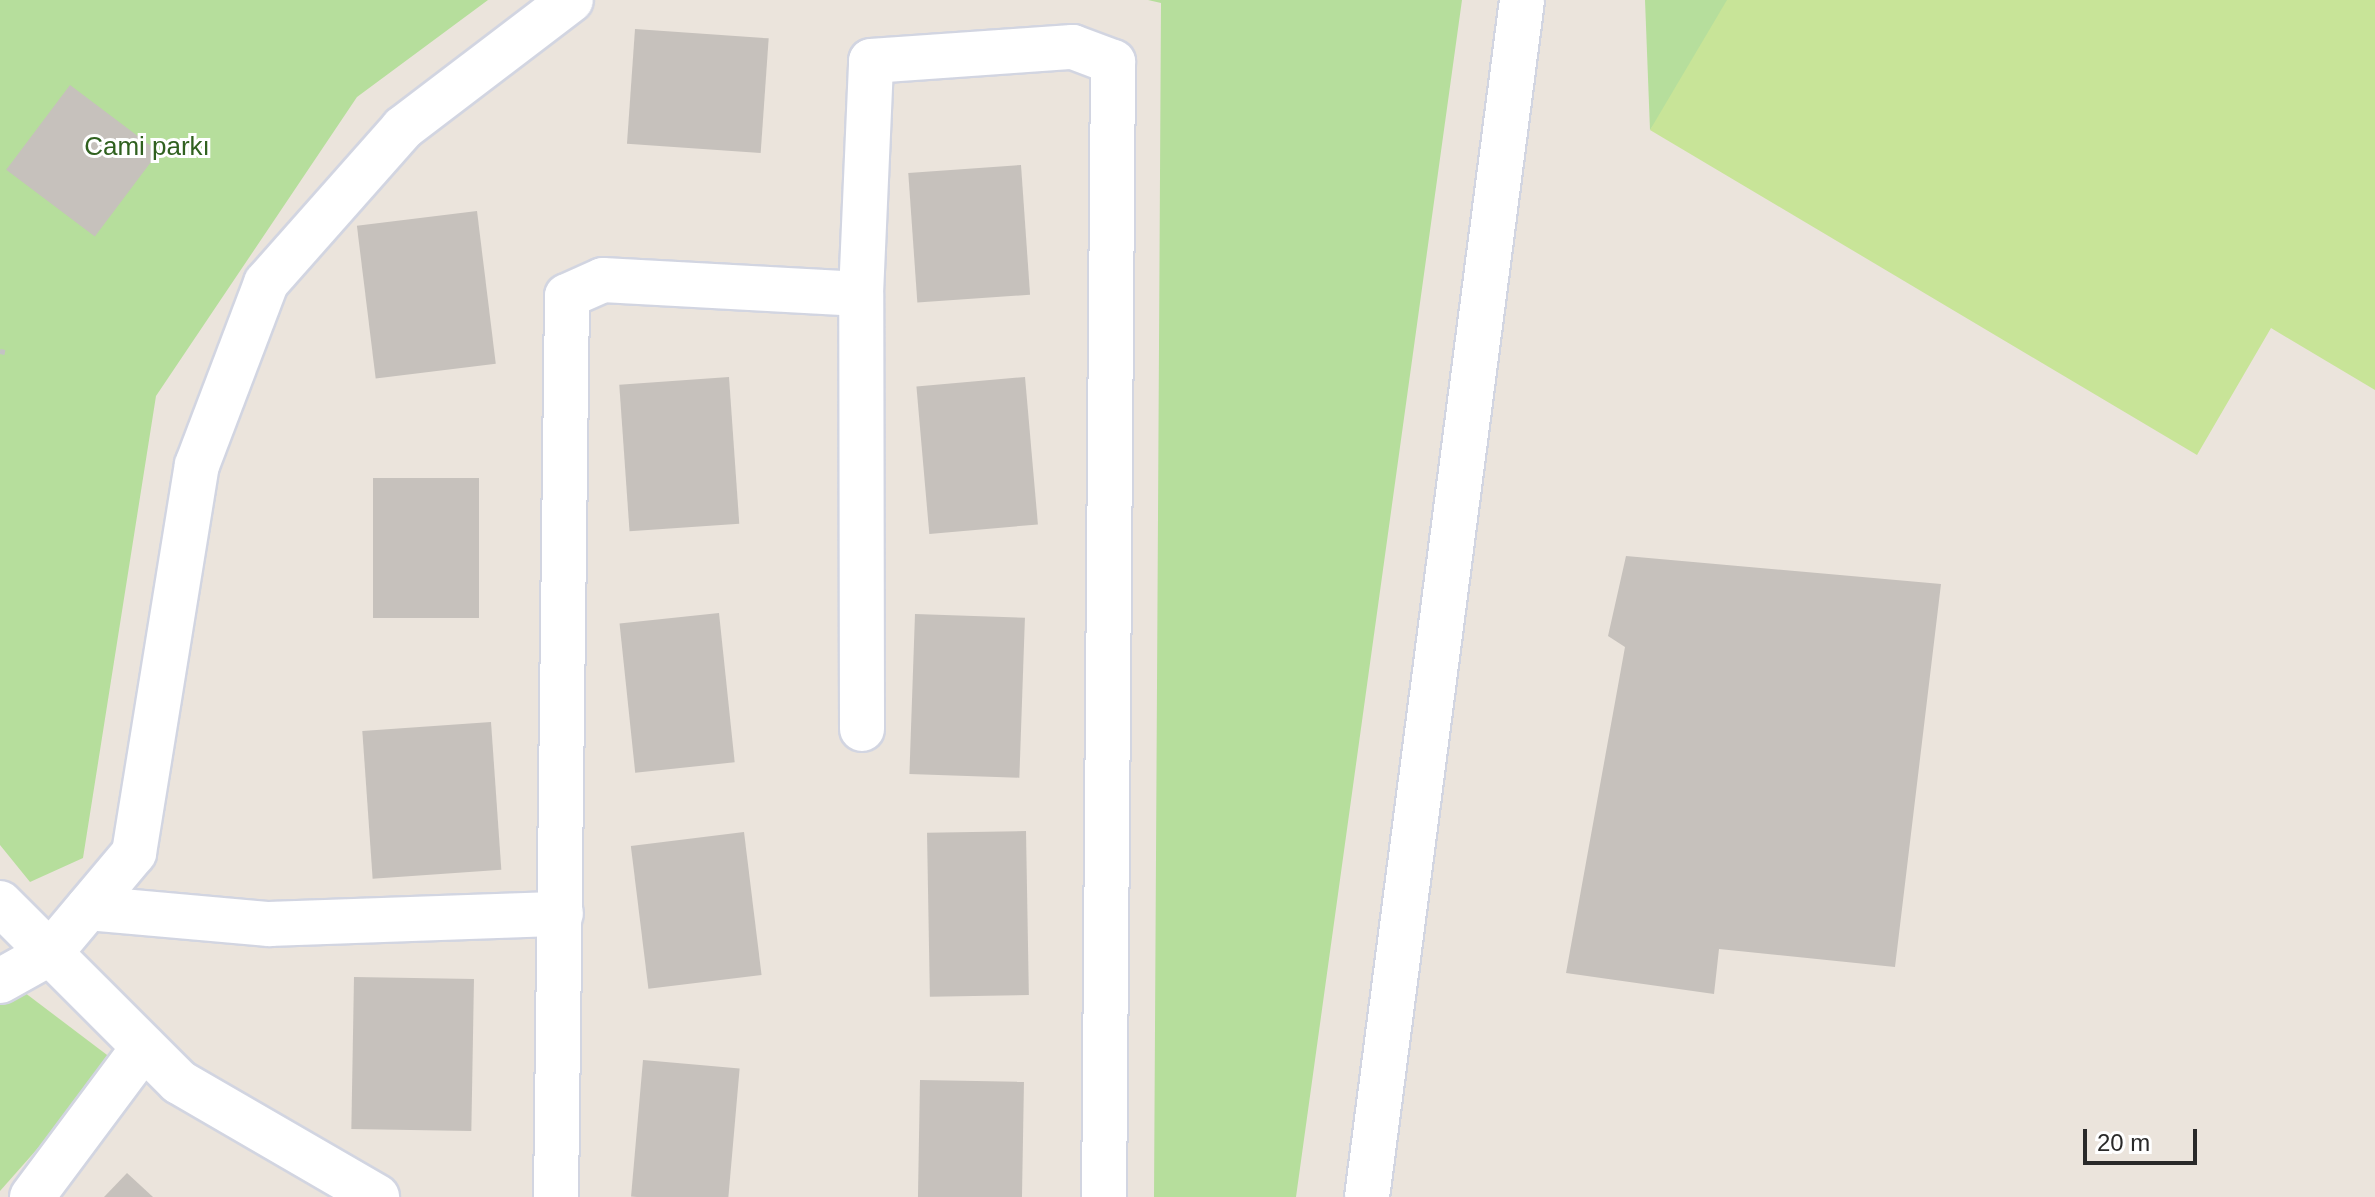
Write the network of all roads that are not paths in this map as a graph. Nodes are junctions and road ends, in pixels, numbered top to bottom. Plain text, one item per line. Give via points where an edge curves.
1 (571, 0) edge
2 (1522, 0) edge
3 (861, 294) junction
4 (862, 729) dead end
5 (0, 903) edge
6 (88, 908) junction
7 (561, 914) junction
8 (50, 953) junction
9 (0, 981) edge
10 (144, 1047) junction
11 (32, 1197) edge
12 (377, 1197) edge
13 (556, 1197) edge
14 (1104, 1197) edge
15 (1367, 1197) edge

1 - 6 street via 403,128 266,283 197,465 134,853
2 - 15 street
3 - 4 street
3 - 7 street via 603,280 567,296
3 - 14 street via 871,61 1073,47 1113,62
5 - 8 street
6 - 7 street via 269,924
6 - 8 street
7 - 13 street
8 - 9 street
8 - 10 street
10 - 11 street
10 - 12 street via 179,1082

